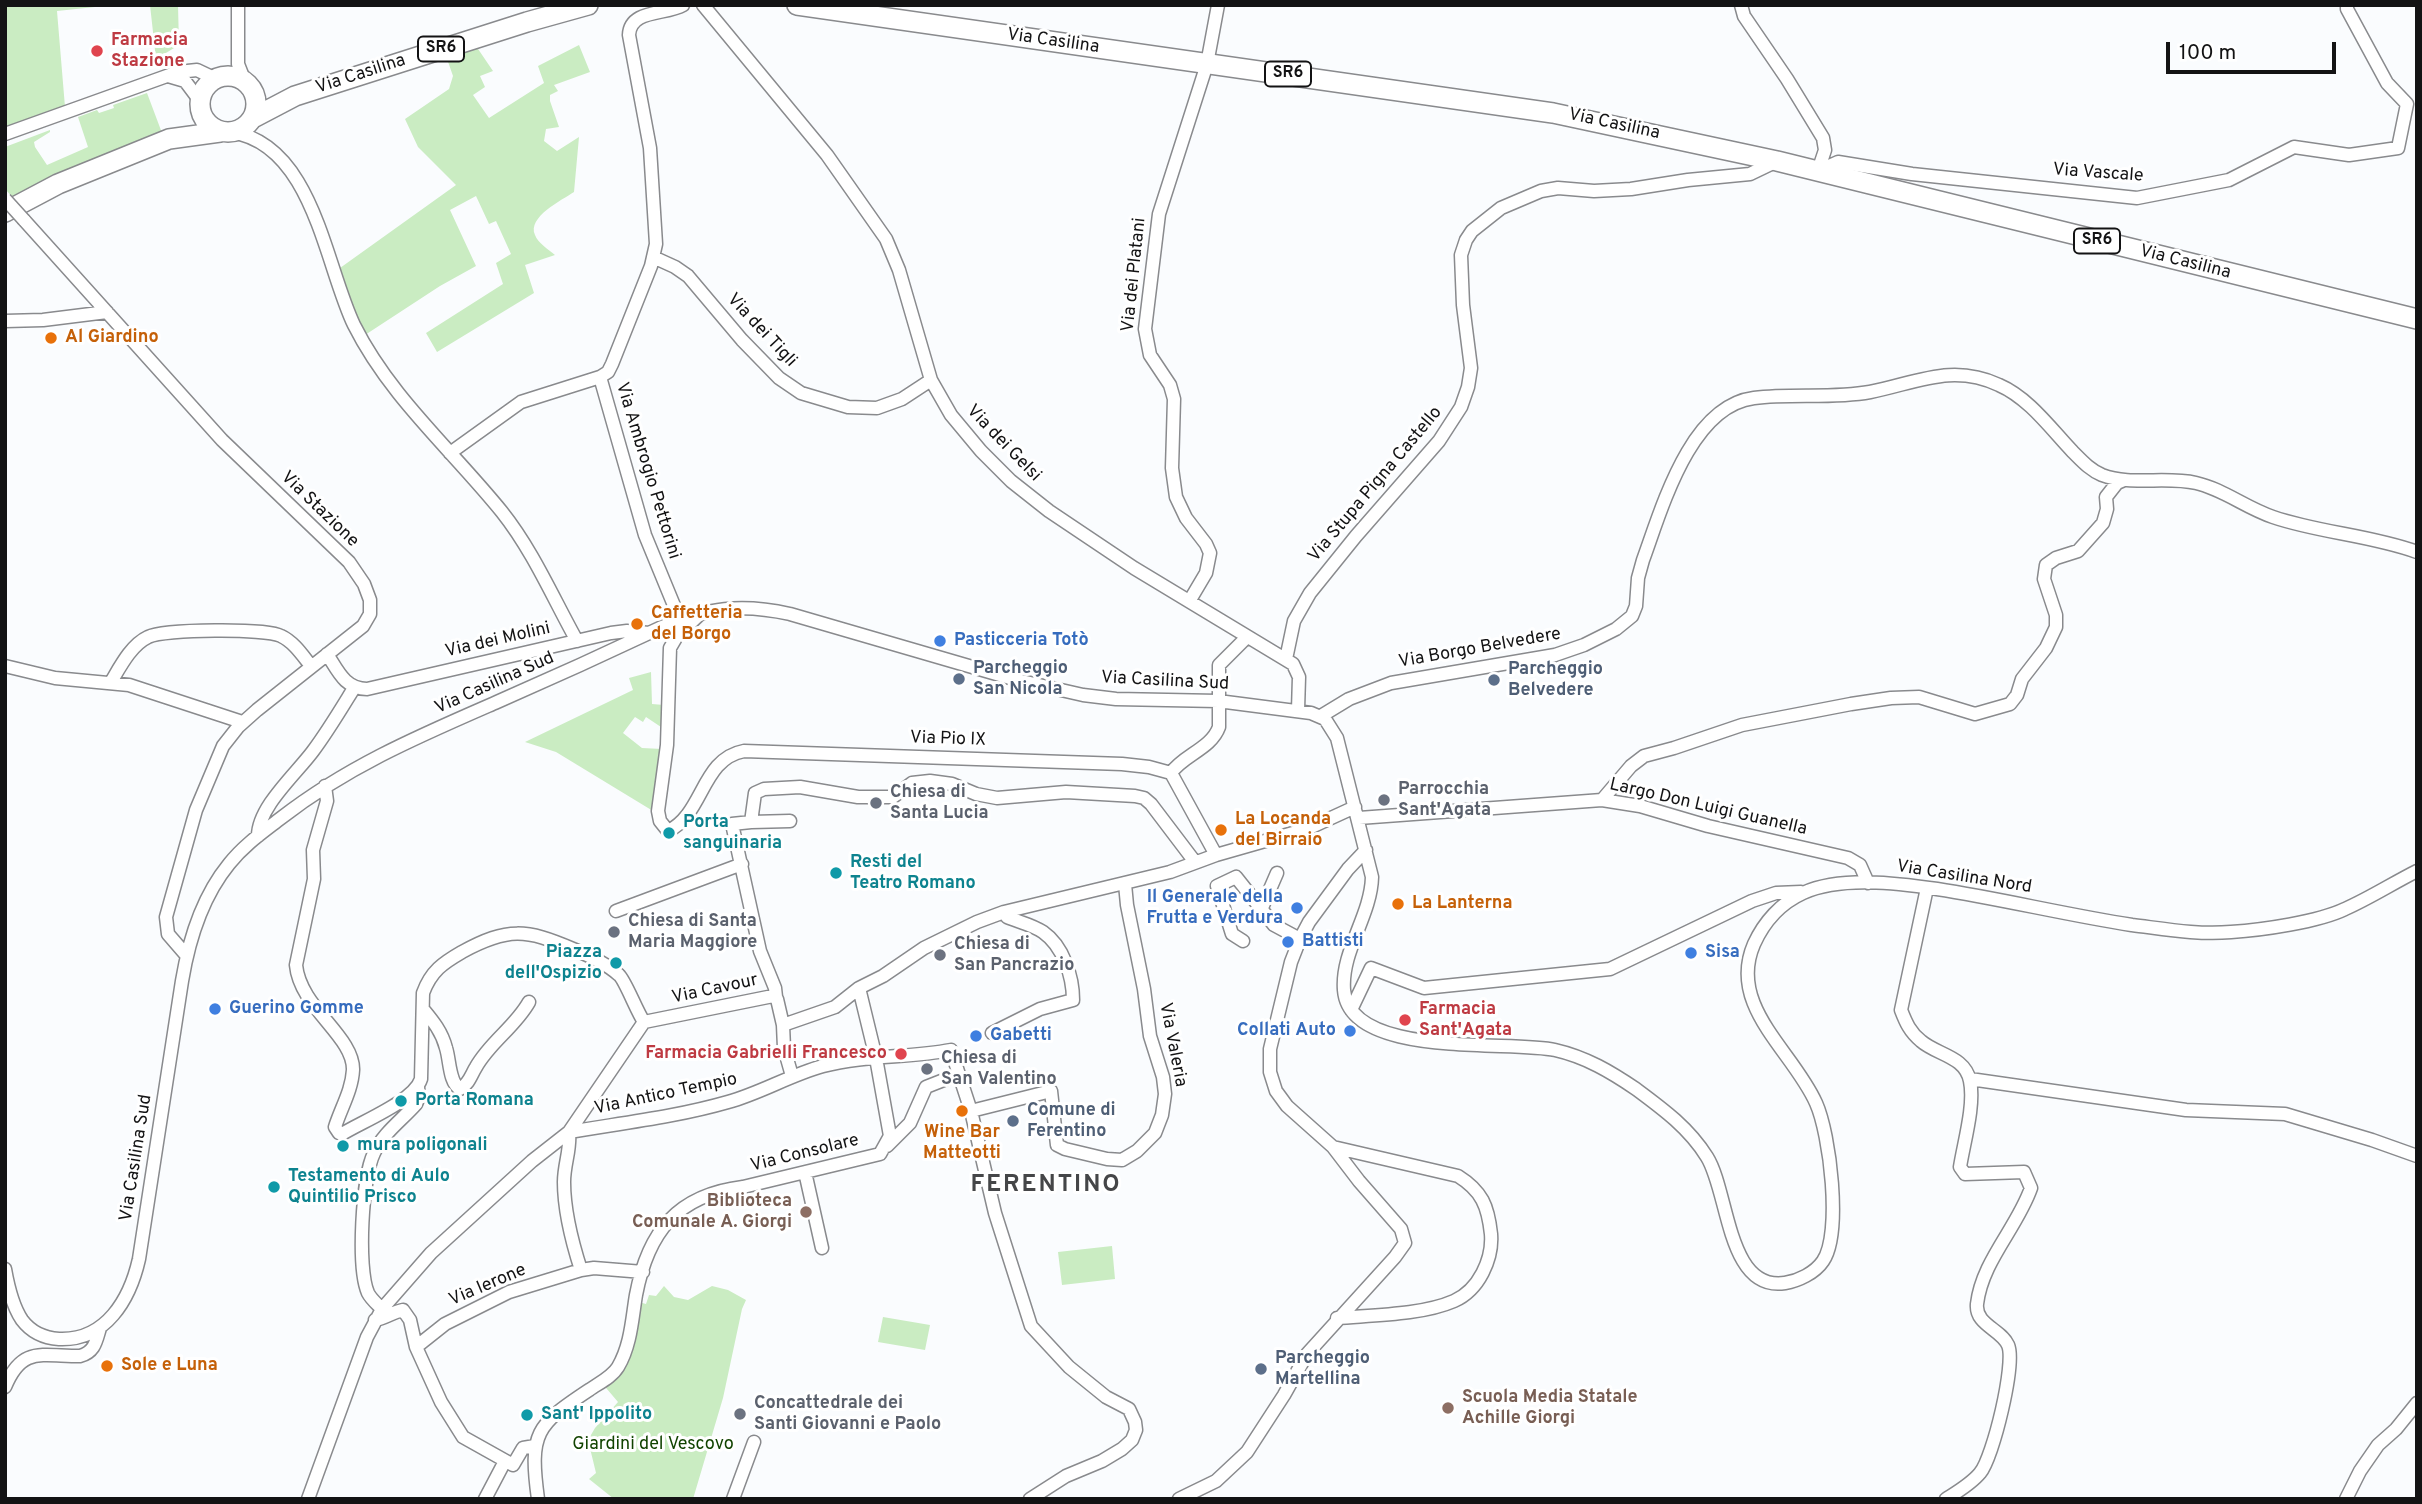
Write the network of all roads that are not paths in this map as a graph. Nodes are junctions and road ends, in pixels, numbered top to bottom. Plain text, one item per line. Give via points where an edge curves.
1 (238, 5) edge
2 (588, 5) edge
3 (683, 5) edge
4 (703, 5) edge
5 (797, 5) edge
6 (1219, 5) edge
7 (1741, 5) edge
8 (2347, 5) edge
9 (237, 52) junction
10 (1207, 64) junction
11 (168, 76) junction
12 (218, 78) junction
13 (247, 84) junction
14 (295, 96) junction
15 (200, 105) junction
16 (254, 126) junction
17 (226, 132) junction
18 (5, 134) edge
19 (169, 139) junction
20 (1776, 161) junction
21 (1818, 172) junction
22 (5, 199) edge
23 (5, 212) edge
24 (653, 257) junction
25 (107, 312) junction
26 (2417, 319) edge
27 (5, 321) edge
28 (600, 377) junction
29 (931, 380) junction
30 (450, 453) junction
31 (2124, 480) junction
32 (2417, 552) edge
33 (1190, 600) junction
34 (701, 612) junction
35 (680, 620) junction
36 (649, 634) junction
37 (1247, 637) junction
38 (577, 641) junction
39 (327, 654) junction
40 (1286, 659) junction
41 (5, 666) edge
42 (312, 666) junction
43 (111, 682) junction
44 (354, 688) junction
45 (1218, 701) junction
46 (1298, 710) junction
47 (1321, 716) junction
48 (242, 722) junction
49 (1171, 773) junction
50 (325, 786) junction
51 (1602, 800) junction
52 (1357, 813) junction
53 (790, 821) dead end
54 (751, 822) junction
55 (258, 836) junction
56 (1366, 850) junction
57 (1216, 855) junction
58 (1195, 862) junction
59 (742, 864) junction
60 (2417, 870) edge
61 (1278, 873) dead end
62 (1868, 883) junction
63 (1125, 884) junction
64 (1927, 888) junction
65 (1805, 892) junction
66 (1261, 910) junction
67 (616, 911) dead end
68 (1004, 912) junction
69 (1300, 939) junction
70 (1243, 940) dead end
71 (187, 956) junction
72 (859, 988) junction
73 (776, 997) junction
74 (529, 1002) dead end
75 (423, 1009) junction
76 (1352, 1010) junction
77 (644, 1022) junction
78 (783, 1025) junction
79 (992, 1033) dead end
80 (876, 1058) junction
81 (959, 1074) junction
82 (792, 1076) junction
83 (1970, 1079) junction
84 (414, 1091) junction
85 (971, 1111) junction
86 (569, 1132) junction
87 (1333, 1147) junction
88 (880, 1154) junction
89 (2417, 1156) edge
90 (805, 1172) junction
91 (822, 1248) dead end
92 (5, 1269) edge
93 (581, 1270) junction
94 (643, 1272) junction
95 (379, 1315) junction
96 (1337, 1318) junction
97 (100, 1328) junction
98 (416, 1347) junction
99 (5, 1387) edge
100 (2417, 1403) edge
101 (754, 1442) dead end
102 (535, 1446) junction
103 (505, 1461) junction
104 (308, 1499) edge
105 (485, 1499) edge
106 (538, 1499) edge
107 (733, 1499) edge
108 (1030, 1499) edge
109 (1180, 1499) edge
110 (1945, 1499) edge
111 (2346, 1499) edge

1 - 9 street
2 - 14 main road, Via Casilina / SR6
3 - 24 street, Via Ambrogio Pettorini via 638,18 629,32 650,148
4 - 29 street, Via dei Gelsi via 827,155 886,239
5 - 10 main road, Via Casilina / SR6
6 - 10 street
7 - 21 street via 1823,138 1825,150
8 - 21 street, Via Vascale via 2387,83 2407,104 2398,148 2349,155 2294,147 2229,180 2137,198 1838,162
9 - 12 street
9 - 13 street
10 - 20 main road, Via Casilina / SR6 via 1553,113
10 - 33 street, Via dei Platani via 1159,214 1145,329 1150,355 1174,399 1172,475 1176,496 1210,553 1208,570
11 - 12 street via 197,71
11 - 15 street via 185,81
11 - 18 street
12 - 13 main road via 237,78
12 - 15 main road via 208,84
13 - 14 main road, Via Casilina / SR6 via 274,97
13 - 16 main road via 256,102
14 - 16 main road, Via Casilina / SR6
15 - 17 main road via 207,123
15 - 19 main road via 192,123
16 - 17 main road
16 - 30 street via 303,192 350,317 370,353
17 - 19 main road
19 - 23 main road via 58,184
20 - 21 main road, Via Casilina / SR6
20 - 40 street, Via Stupa Pigna Castello via 1749,174 1624,190 1541,191 1501,208 1472,231 1461,255 1471,368 1461,407 1439,442 1310,593 1294,621
21 - 26 main road, Via Casilina / SR6
22 - 25 street, Via Stazione, bridge
24 - 28 street, Via Ambrogio Pettorini via 612,364
24 - 29 street, Via dei Tigli via 688,276 742,340 779,378 801,393 848,407 877,408 902,399
25 - 27 street
25 - 39 street, Via Stazione via 222,440 339,552 361,579 370,600 369,617
28 - 30 street via 521,402
28 - 35 street, Via Ambrogio Pettorini via 645,535
29 - 33 street, Via dei Gelsi via 967,434 1025,493
30 - 38 street via 518,534
31 - 32 street, Via Borgo Belvedere via 2201,484 2273,517 2375,538
31 - 47 street, Via Borgo Belvedere via 2093,470 2019,397 1975,377 1937,375 1860,393 1742,400 1711,419 1688,450 1643,560 1634,612 1624,624 1566,652 1391,682
31 - 51 street via 2106,498 2103,523 2078,551 2046,565 2044,579 2056,627 2010,704 1975,714 1919,697 1891,698 1742,725 1644,756
33 - 37 street, Via dei Gelsi
34 - 35 street, Via Casilina Sud
34 - 45 street, Via Casilina Sud via 739,607 779,612 1083,695
34 - 49 street, Via Pio IX via 670,648 668,732 658,811 668,831 685,817 720,762 744,751 1122,764
35 - 36 street, Via Casilina Sud
36 - 38 street, Via dei Molini via 622,632
36 - 50 street, Via Casilina Sud via 389,750
37 - 40 street, Via dei Gelsi
37 - 45 street via 1219,665
38 - 44 street, Via dei Molini via 377,687
39 - 42 street, Via Stazione
39 - 44 street
40 - 46 street via 1298,672
41 - 43 street via 55,678
42 - 43 street via 275,633 156,634 143,640
42 - 48 street, Via Stazione
43 - 48 street via 143,688
44 - 55 street via 313,752 262,816
45 - 46 street, Via Casilina Sud
45 - 49 street via 1216,735
46 - 47 street, Via Casilina Sud
47 - 52 street via 1335,732
48 - 71 street, Via Stazione via 216,758 169,902 168,934
49 - 57 street
50 - 55 street, Via Casilina Sud
50 - 84 street via 327,801 313,850 314,878 296,965 306,997 347,1048 352,1061 349,1090 336,1130 342,1134
51 - 52 street, Largo Don Luigi Guanella
51 - 62 street, Largo Don Luigi Guanella via 1848,858 1860,865
52 - 56 street
52 - 57 street
53 - 54 street
54 - 58 street via 755,793 764,789 808,788 889,797 912,783 930,781 991,797 1066,792 1135,796 1151,804
54 - 59 street via 732,824
55 - 71 street, Via Casilina Sud via 216,883
56 - 69 street
56 - 76 street via 1371,894 1344,985
57 - 58 street
58 - 63 street
59 - 67 street
59 - 73 street via 760,951
60 - 64 street, Via Casilina Nord via 2342,911 2231,933 2181,932 2098,920
61 - 66 street
62 - 64 street, Via Casilina Nord
62 - 65 street, Via Casilina Nord
63 - 68 street
63 - 85 street, Via Valeria via 1150,1036 1163,1077 1159,1126 1137,1151 1122,1160 1107,1159 1057,1144 1051,1091
64 - 83 street via 1901,1010 1913,1034 1955,1059
65 - 76 street via 1776,893 1752,901 1610,969 1424,988 1371,968
65 - 76 street, Via Casilina Nord via 1769,918 1748,957 1747,984 1752,1004 1809,1088 1826,1129 1832,1237 1825,1259 1815,1271 1797,1280 1780,1284 1760,1281 1744,1264 1709,1159 1669,1113 1611,1072 1552,1049 1391,1035 1369,1026
66 - 69 street via 1274,925
66 - 70 street via 1236,877 1217,886 1232,934
68 - 72 street via 924,947
68 - 79 street via 1043,932 1054,943 1070,977 1073,1000 1040,1009
69 - 87 street via 1270,1049 1270,1072 1287,1106
71 - 97 street, Via Casilina Sud via 135,1274 122,1305
72 - 78 street via 835,1007
72 - 80 street, Via Consolare
73 - 77 street, Via Cavour
73 - 78 street, Via Cavour
74 - 75 street via 460,1089 454,1084 438,1028
75 - 77 street via 423,993 435,970 446,961 485,939 534,933 583,953 618,974
75 - 84 street via 421,1079
77 - 86 street
78 - 82 street, Via Cavour
80 - 81 street, Via Antico Tempio via 951,1050
80 - 82 street, Via Antico Tempio via 825,1065
80 - 88 street, Via Consolare via 890,1136
81 - 85 street
81 - 88 street via 926,1087 911,1123
82 - 86 street, Via Antico Tempio via 729,1102
83 - 89 street via 2186,1110 2286,1114
83 - 110 street via 1960,1167 1975,1176 2024,1172 2031,1188 1985,1274 1977,1302 1980,1317 2003,1337 2010,1351 1990,1454 1979,1475
84 - 95 street via 419,1097 416,1104 383,1138 370,1161 362,1214 364,1278
85 - 108 street via 995,1213 1031,1326 1069,1367 1129,1409 1135,1422 1132,1440
86 - 93 street via 564,1183 572,1243
86 - 95 street via 431,1253
87 - 96 street via 1401,1228 1405,1242
87 - 96 street via 1458,1176 1482,1198 1491,1242 1477,1282 1455,1301 1427,1309
88 - 90 street, Via Consolare
90 - 91 street
90 - 94 street, Via Consolare via 710,1193 678,1210 650,1247
92 - 97 street, Via Casilina Sud via 16,1308 34,1331 68,1339
93 - 94 street, Via Ierone
93 - 98 street, Via Ierone via 489,1301 445,1324
94 - 102 street, Via Consolare via 627,1350 616,1371 550,1418
95 - 98 street via 403,1310
95 - 104 street
96 - 109 street via 1307,1354 1247,1452 1216,1481
97 - 99 street via 88,1353 26,1357 14,1367
98 - 103 street via 463,1437
100 - 111 street via 2378,1445
101 - 107 street
102 - 103 street via 523,1448 513,1465
102 - 106 street
103 - 105 street

